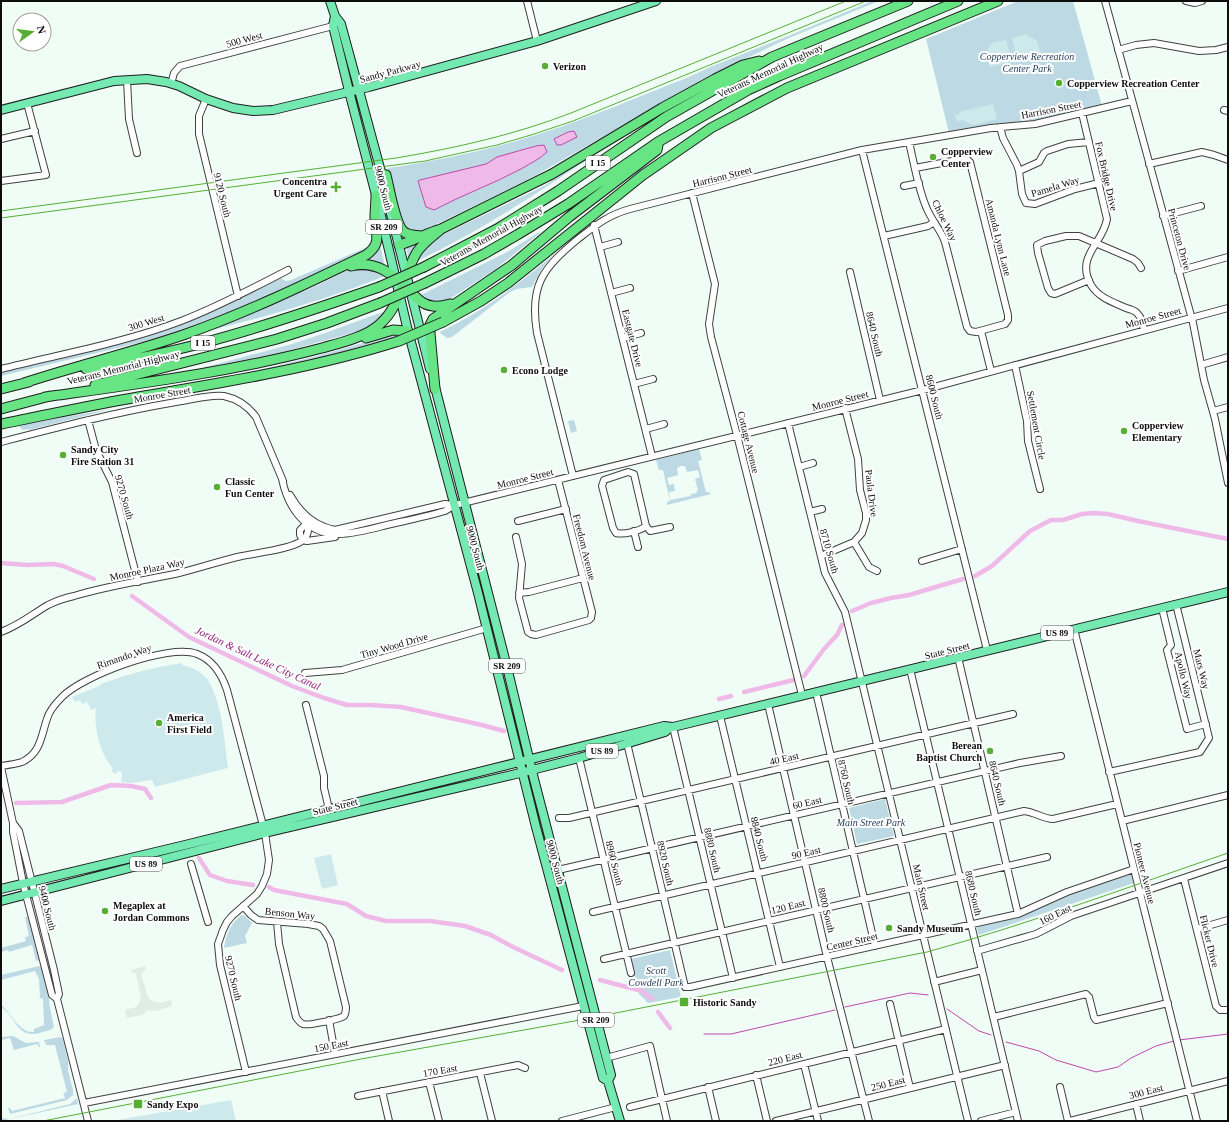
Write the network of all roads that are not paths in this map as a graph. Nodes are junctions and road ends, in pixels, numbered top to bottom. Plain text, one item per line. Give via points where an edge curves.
1 (330, 1) edge
2 (528, 1) edge
3 (656, 1) edge
4 (908, 1) edge
5 (958, 1) edge
6 (998, 1) edge
7 (1105, 1) edge
8 (1186, 1) edge
9 (1202, 1) edge
10 (335, 16) junction
11 (333, 26) junction
12 (537, 41) junction
13 (1228, 47) edge
14 (1118, 50) junction
15 (772, 57) junction
16 (127, 80) junction
17 (171, 84) junction
18 (360, 89) junction
19 (349, 91) junction
20 (206, 99) junction
21 (1132, 101) junction
22 (27, 103) junction
23 (1, 110) edge
24 (1082, 113) junction
25 (728, 119) junction
26 (1000, 127) junction
27 (35, 131) junction
28 (1, 139) edge
29 (658, 142) junction
30 (909, 142) junction
31 (1089, 142) junction
32 (862, 150) junction
33 (137, 153) dead end
34 (1228, 160) edge
35 (1149, 164) junction
36 (915, 168) junction
37 (1020, 172) junction
38 (382, 174) junction
39 (1, 181) edge
40 (919, 183) junction
41 (1099, 183) junction
42 (904, 186) dead end
43 (692, 193) junction
44 (376, 195) junction
45 (591, 200) junction
46 (1201, 206) dead end
47 (1164, 216) junction
48 (934, 222) junction
49 (594, 226) junction
50 (441, 229) junction
51 (421, 236) junction
52 (884, 236) junction
53 (618, 242) dead end
54 (1095, 242) junction
55 (399, 245) junction
56 (600, 247) junction
57 (1228, 257) edge
58 (1141, 268) dead end
59 (288, 270) dead end
60 (1178, 271) junction
61 (850, 272) dead end
62 (406, 274) junction
63 (396, 277) junction
64 (320, 278) junction
65 (1089, 280) junction
66 (402, 284) junction
67 (630, 288) dead end
68 (411, 292) junction
69 (399, 293) junction
70 (612, 293) junction
71 (238, 296) junction
72 (454, 304) junction
73 (1228, 308) edge
74 (1191, 318) junction
75 (1144, 330) junction
76 (408, 331) junction
77 (981, 331) junction
78 (641, 333) dead end
79 (623, 338) junction
80 (347, 341) junction
81 (1228, 357) edge
82 (1201, 364) junction
83 (1015, 365) junction
84 (1, 369) edge
85 (991, 371) junction
86 (653, 379) dead end
87 (24, 383) junction
88 (634, 384) junction
89 (1, 389) edge
90 (435, 389) junction
91 (923, 390) junction
92 (45, 397) junction
93 (880, 400) junction
94 (1228, 407) edge
95 (845, 408) junction
96 (1, 409) edge
97 (1213, 411) junction
98 (88, 420) junction
99 (788, 423) junction
100 (1, 424) edge
101 (664, 424) dead end
102 (646, 429) junction
103 (737, 435) junction
104 (1, 442) edge
105 (652, 456) junction
106 (1226, 460) edge
107 (813, 463) dead end
108 (614, 465) junction
109 (799, 467) junction
110 (617, 475) junction
111 (573, 476) junction
112 (282, 479) junction
113 (558, 480) junction
114 (1228, 483) edge
115 (1040, 489) dead end
116 (465, 503) junction
117 (454, 506) junction
118 (566, 509) junction
119 (822, 509) dead end
120 (810, 512) junction
121 (518, 521) dead end
122 (308, 525) junction
123 (646, 526) junction
124 (670, 527) dead end
125 (335, 530) junction
126 (634, 531) junction
127 (354, 533) junction
128 (516, 536) dead end
129 (304, 540) junction
130 (854, 542) junction
131 (638, 547) dead end
132 (962, 549) junction
133 (821, 556) junction
134 (922, 561) dead end
135 (877, 571) dead end
136 (583, 578) junction
137 (138, 582) junction
138 (1228, 592) edge
139 (519, 593) junction
140 (1176, 604) junction
141 (1162, 608) junction
142 (487, 628) junction
143 (1074, 629) junction
144 (1, 632) edge
145 (987, 650) junction
146 (958, 657) junction
147 (910, 669) junction
148 (305, 673) dead end
149 (862, 681) junction
150 (816, 692) junction
151 (802, 695) junction
152 (306, 704) dead end
153 (768, 704) junction
154 (1013, 714) dead end
155 (720, 716) junction
156 (974, 723) junction
157 (1206, 724) junction
158 (672, 727) junction
159 (926, 734) junction
160 (627, 743) junction
161 (878, 746) junction
162 (1062, 756) dead end
163 (831, 757) junction
164 (579, 758) junction
165 (530, 760) junction
166 (520, 762) junction
167 (1, 767) edge
168 (783, 768) junction
169 (532, 770) junction
170 (985, 771) junction
171 (523, 772) junction
172 (1109, 772) junction
173 (735, 779) junction
174 (937, 782) junction
175 (688, 790) junction
176 (890, 793) junction
177 (1228, 795) edge
178 (641, 801) junction
179 (842, 804) junction
180 (1117, 804) junction
181 (330, 809) junction
182 (592, 813) junction
183 (794, 815) junction
184 (559, 818) dead end
185 (996, 818) junction
186 (1122, 821) junction
187 (747, 826) junction
188 (948, 829) junction
189 (264, 830) junction
190 (700, 837) junction
191 (901, 840) junction
192 (652, 848) junction
193 (853, 851) junction
194 (1047, 857) dead end
195 (604, 860) junction
196 (805, 862) junction
197 (1228, 863) edge
198 (191, 864) dead end
199 (1007, 865) junction
200 (1134, 869) junction
201 (558, 870) junction
202 (758, 874) junction
203 (959, 876) junction
204 (1184, 879) junction
205 (27, 882) junction
206 (711, 885) junction
207 (912, 888) junction
208 (1, 889) edge
209 (554, 892) junction
210 (1140, 893) junction
211 (30, 894) junction
212 (663, 896) junction
213 (864, 899) junction
214 (1, 901) edge
215 (243, 906) junction
216 (615, 907) junction
217 (817, 910) junction
218 (593, 912) dead end
219 (1018, 914) junction
220 (1228, 920) edge
221 (769, 921) junction
222 (208, 922) dead end
223 (277, 922) junction
224 (971, 924) junction
225 (1197, 929) junction
226 (573, 930) junction
227 (722, 932) junction
228 (923, 935) junction
229 (674, 943) junction
230 (876, 946) junction
231 (977, 951) junction
232 (626, 954) junction
233 (827, 957) junction
234 (604, 959) dead end
235 (780, 967) junction
236 (982, 970) junction
237 (631, 973) dead end
238 (733, 978) junction
239 (934, 982) junction
240 (587, 983) junction
241 (685, 987) joint
242 (1168, 1003) junction
243 (890, 1004) dead end
244 (583, 1006) junction
245 (1228, 1010) edge
246 (994, 1017) junction
247 (329, 1020) junction
248 (946, 1029) junction
249 (899, 1041) junction
250 (852, 1052) junction
251 (336, 1054) junction
252 (606, 1058) junction
253 (804, 1064) junction
254 (1005, 1065) junction
255 (525, 1068) dead end
256 (246, 1072) junction
257 (480, 1073) junction
258 (756, 1075) junction
259 (957, 1077) junction
260 (608, 1081) junction
261 (1228, 1081) edge
262 (429, 1082) junction
263 (708, 1087) junction
264 (1060, 1087) dead end
265 (910, 1088) junction
266 (382, 1091) junction
267 (1189, 1091) junction
268 (358, 1096) dead end
269 (662, 1099) junction
270 (864, 1100) junction
271 (84, 1103) junction
272 (1136, 1104) junction
273 (616, 1107) junction
274 (630, 1107) dead end
275 (816, 1111) junction
276 (1016, 1112) junction
277 (1086, 1119) edge
278 (88, 1121) edge
279 (390, 1121) edge
280 (439, 1121) edge
281 (492, 1121) edge
282 (562, 1121) edge
283 (620, 1121) edge
284 (667, 1121) edge
285 (716, 1121) edge
286 (767, 1121) edge
287 (776, 1121) edge
288 (818, 1121) edge
289 (869, 1121) edge
290 (968, 1121) edge
291 (981, 1121) edge
292 (1018, 1121) edge
293 (1069, 1121) edge
294 (1140, 1121) edge
295 (1197, 1121) edge

1 - 10 main road, 9000 South / SR 209
2 - 12 street
3 - 12 main road, Sandy Parkway
4 - 15 highway, Veterans Memorial Highway / I 15
5 - 29 highway, Veterans Memorial Highway / I 15 via 748,90
6 - 25 highway via 787,88
7 - 14 street, Princeton Drive
8 - 9 street
10 - 11 main road, 9000 South / SR 209
10 - 18 main road, 9000 South / SR 209 via 341,24
11 - 17 street, 500 West via 180,66 174,73
11 - 19 main road, 9000 South / SR 209
12 - 18 main road, Sandy Parkway
13 - 14 street via 1199,50 1154,43
14 - 21 street, Princeton Drive
15 - 50 highway via 743,65 715,79 552,174
15 - 87 highway, Veterans Memorial Highway / I 15, bridge via 666,117 558,191 497,228 424,267 379,287 296,316 198,345
16 - 17 main road, Sandy Parkway via 147,79
16 - 22 main road
16 - 33 street via 129,120
17 - 20 main road, Sandy Parkway
18 - 19 main road, Sandy Parkway
18 - 38 main road, 9000 South / SR 209
19 - 20 main road, Sandy Parkway via 264,111 233,108
19 - 44 main road, 9000 South / SR 209
20 - 71 street, 9120 South via 198,122 200,143
21 - 24 street, Harrison Street
21 - 35 street, Princeton Drive
22 - 23 main road
22 - 27 street
24 - 26 street, Harrison Street via 1035,124
24 - 31 street, Fox Bridge Drive
25 - 45 highway via 717,122 616,187
25 - 100 highway, bridge via 643,176 508,283 443,322 399,341 282,371
26 - 30 street, Harrison Street
26 - 37 street, Pamela Way
27 - 28 street
27 - 39 street via 46,175
29 - 45 highway via 657,150
29 - 92 highway, Veterans Memorial Highway / I 15, bridge via 517,236 380,303 277,339
30 - 32 street, Harrison Street
30 - 36 street, Chloe Way
31 - 37 street via 1068,144 1047,151 1039,162
31 - 41 street, Fox Bridge Drive
32 - 43 street, Harrison Street
32 - 52 street, 8600 South
34 - 35 street via 1202,152
35 - 47 street, Princeton Drive
36 - 40 street, Chloe Way
36 - 77 street, Amanda Lynn Lane via 963,159 968,160 971,165 1008,315 1005,324
37 - 41 street, Pamela Way via 1022,194 1026,203 1031,204
38 - 51 highway via 386,175 403,230
38 - 55 main road, 9000 South / SR 209
40 - 42 street
40 - 48 street, Chloe Way via 924,202
41 - 54 street, Fox Bridge Drive via 1107,219
43 - 49 street, Harrison Street via 616,213
43 - 103 street, Cottage Avenue via 715,284 709,331
44 - 63 main road, 9000 South / SR 209
44 - 64 highway via 375,219 378,239 375,248
45 - 72 highway via 512,265
46 - 47 street
47 - 60 street, Princeton Drive
48 - 52 street via 928,226
48 - 77 street, Chloe Way via 946,242 966,322 970,331
49 - 56 street, Eastgate Drive
49 - 111 street, Harrison Street via 561,252 548,267 538,285 534,307 537,333
50 - 51 highway
50 - 62 highway via 421,247
51 - 55 highway
52 - 91 street, 8600 South
53 - 56 street
54 - 58 street via 1133,259
54 - 65 street, Fox Bridge Drive via 1087,259 1086,270
54 - 65 street via 1072,235 1037,245 1051,293 1055,294
55 - 62 main road, 9000 South / SR 209
56 - 70 street, Eastgate Drive
57 - 60 street
59 - 71 street, 300 West
60 - 74 street, Princeton Drive
61 - 93 street, 8640 South
62 - 66 highway
62 - 68 main road, 9000 South / SR 209
63 - 64 highway via 375,266 364,264
63 - 66 highway
63 - 69 main road, 9000 South / SR 209
64 - 87 highway via 195,330
65 - 75 street via 1104,298 1136,312 1141,318
66 - 68 highway
66 - 69 highway
67 - 70 street
68 - 72 highway via 420,302 432,306
68 - 90 main road, 9000 South / SR 209
69 - 76 main road, 9000 South / SR 209
69 - 80 highway via 394,307 374,330
70 - 79 street, Eastgate Drive
71 - 84 street, 300 West via 194,316 148,332
72 - 90 highway via 435,317 430,325
73 - 74 street, Monroe Street
74 - 75 street, Monroe Street
74 - 82 street, Princeton Drive
75 - 83 street, Monroe Street
76 - 80 highway via 393,330
76 - 117 main road, 9000 South / SR 209
77 - 85 street
78 - 79 street
79 - 88 street, Eastgate Drive
80 - 92 highway via 245,365 127,386
81 - 82 street
82 - 97 street, Princeton Drive
83 - 85 street, Monroe Street
83 - 115 street, Settlement Circle via 1027,421 1028,441
85 - 91 street, Monroe Street
86 - 88 street
87 - 89 highway, Veterans Memorial Highway / I 15
88 - 102 street, Eastgate Drive
90 - 116 main road, 9000 South / SR 209
91 - 93 street, Monroe Street
91 - 132 street, 8600 South
92 - 96 highway, Veterans Memorial Highway / I 15
93 - 95 street, Monroe Street
94 - 97 street
95 - 99 street, Monroe Street
95 - 130 street, Paula Drive via 858,459 860,490 866,513 865,527
97 - 106 street, Princeton Drive
98 - 104 street, Monroe Street
98 - 112 street, Monroe Street via 208,397 230,397 247,406 256,417
98 - 137 street, 9270 South via 96,450 112,482
99 - 103 street, Monroe Street
99 - 109 street, 8710 South
101 - 102 street
102 - 105 street, Eastgate Drive
103 - 105 street, Monroe Street
103 - 151 street, Cottage Avenue
105 - 108 street, Monroe Street
106 - 114 street, Princeton Drive
107 - 109 street
108 - 110 street
108 - 111 street, Monroe Street
109 - 120 street, 8710 South
110 - 123 street via 628,472 634,474
110 - 126 street via 602,483 613,528 616,533 622,534
111 - 113 street, Monroe Street
112 - 122 street, Monroe Street via 292,506
112 - 125 street, Monroe Street via 305,516 319,526
113 - 116 street, Monroe Street
113 - 118 street, Freedom Avenue
116 - 117 street, Monroe Street
116 - 165 main road, 9000 South / SR 209
117 - 125 street, Monroe Street via 445,504
117 - 127 street, Monroe Street via 445,511
117 - 142 main road, 9000 South / SR 209
118 - 121 street
118 - 136 street, Freedom Avenue
119 - 120 street
120 - 133 street, 8710 South
122 - 125 street via 324,530
122 - 127 street, Monroe Street via 325,533
122 - 129 street
123 - 124 street via 650,532
123 - 126 street
126 - 131 street
127 - 129 street, Monroe Plaza Way
128 - 139 street via 522,564
129 - 137 street, Monroe Plaza Way via 275,550
130 - 133 street
130 - 135 street via 869,567
132 - 134 street
132 - 145 street, 8600 South
133 - 149 street, 8710 South via 825,573 845,612
136 - 139 street
136 - 139 street, Freedom Avenue via 592,612 591,618 586,622 536,635 526,629
137 - 144 street, Monroe Plaza Way via 83,593 54,602
138 - 140 main road, State Street / US 89
140 - 141 main road, State Street / US 89
140 - 157 street, Mars Way
141 - 143 main road, State Street / US 89
141 - 157 street, Apollo Way via 1171,645 1168,650 1187,729
142 - 148 street, Tiny Wood Drive via 342,670
142 - 166 main road, 9000 South / SR 209
143 - 145 main road, State Street / US 89
143 - 172 street, Pioneer Avenue
145 - 146 main road, State Street / US 89
146 - 147 main road, State Street / US 89
146 - 156 street, 8640 South
147 - 149 main road, State Street / US 89
147 - 159 street, 8680 South
149 - 150 main road, State Street / US 89
149 - 161 street, Main Street
150 - 151 main road, State Street / US 89
150 - 163 street, 8760 South
151 - 153 main road, State Street / US 89
152 - 181 street
153 - 155 main road, State Street / US 89
153 - 168 street, 8800 South
154 - 156 street, 40 East
155 - 158 main road, State Street / US 89
155 - 173 street, 8840 South
156 - 159 street, 40 East
156 - 170 street, 8640 South
157 - 172 street, Mars Way via 1209,738 1200,752
158 - 160 main road, State Street / US 89 via 665,732
158 - 165 main road, State Street / US 89 via 664,726
158 - 175 street, 8880 South
159 - 161 street, 40 East
159 - 174 street, 8680 South
160 - 164 main road, State Street / US 89
160 - 178 street, 8920 South
161 - 163 street, 40 East
161 - 176 street, Main Street
162 - 170 street, 60 East
163 - 168 street, 40 East
163 - 179 street, 8760 South
164 - 169 main road, State Street / US 89
164 - 182 street, 8960 South
165 - 166 main road, State Street / US 89
165 - 169 main road, 9000 South / SR 209
166 - 171 main road, 9000 South / SR 209
166 - 181 main road, State Street / US 89
167 - 189 street, Rimando Way via 21,762 34,753 55,704 84,681 135,661 164,653 190,652 198,654 214,666 224,682
167 - 205 street, 9400 South via 13,823 19,831
168 - 173 street, 40 East
168 - 183 street, 8800 South
169 - 171 main road, State Street / US 89
169 - 201 main road, 9000 South / SR 209
170 - 174 street, 60 East
170 - 185 street, 8640 South
171 - 189 main road, State Street / US 89
171 - 209 main road, 9000 South / SR 209
172 - 180 street, Pioneer Avenue
173 - 175 street, 40 East
173 - 187 street, 8840 South
174 - 176 street, 60 East
174 - 188 street, 8680 South
175 - 178 street, 40 East
175 - 190 street, 8880 South
176 - 179 street, 60 East
176 - 191 street, Main Street
177 - 186 street
178 - 182 street, 40 East
178 - 192 street, 8920 South
179 - 183 street, 60 East
179 - 193 street, 8760 South
180 - 185 street, 90 East via 1053,819 1024,811
180 - 186 street, Pioneer Avenue
181 - 189 main road, State Street / US 89
182 - 184 street, 40 East
182 - 195 street, 8960 South
183 - 187 street, 60 East
183 - 196 street, 8800 South
185 - 188 street, 90 East
185 - 199 street, 8640 South
186 - 200 street, Pioneer Avenue
187 - 190 street, 60 East
187 - 202 street, 8840 South
188 - 191 street, 90 East
188 - 203 street, 8680 South
189 - 205 main road, State Street / US 89
189 - 211 main road, State Street / US 89
189 - 215 street, 9270 South via 269,860 267,874 257,894
190 - 192 street, 60 East
190 - 206 street, 8880 South
191 - 193 street, 90 East
191 - 207 street, Main Street
192 - 195 street, 60 East
192 - 212 street, 8920 South
193 - 196 street, 90 East
193 - 213 street, 8760 South
194 - 199 street, 120 East
195 - 201 street, 60 East
195 - 216 street, 8960 South
196 - 202 street, 90 East
196 - 217 street, 8800 South
197 - 204 street
198 - 222 street
199 - 203 street, 120 East
199 - 219 street, 8640 South
200 - 210 street, Pioneer Avenue
200 - 219 street, Center Street via 1067,892
201 - 226 main road, 9000 South / SR 209
202 - 206 street, 90 East
202 - 221 street, 8840 South
203 - 207 street, 120 East
203 - 224 street, 8680 South
204 - 210 street
204 - 225 street, Flicker Drive
205 - 208 main road, State Street / US 89
205 - 211 street, 9400 South
206 - 212 street, 90 East
206 - 227 street, 8880 South
207 - 213 street, 120 East
207 - 228 street, Main Street
209 - 226 main road via 559,894 564,914
209 - 244 main road, 9000 South / SR 209
210 - 231 street, 160 East via 1071,916 1036,934
210 - 242 street, Pioneer Avenue
211 - 214 main road, State Street / US 89
211 - 271 street, 9400 South via 52,995 57,999
212 - 216 street, 90 East
212 - 229 street, 8920 South
213 - 217 street, 120 East
213 - 230 street, 8760 South
215 - 223 street, Benson Way via 258,920
215 - 256 street, 9270 South via 227,922 218,951
216 - 218 street, 90 East
216 - 232 street, 8960 South
217 - 221 street, 120 East
217 - 233 street, 8800 South
219 - 224 street, Center Street
220 - 225 street
221 - 227 street, 120 East
221 - 235 street, 8840 South
223 - 247 street via 279,944 296,1017 304,1024
223 - 247 street, Benson Way via 313,924 326,933 346,1006 341,1017
224 - 228 street, Center Street
224 - 231 street, 8680 South
225 - 245 street, Flicker Drive via 1217,1008
226 - 240 main road, 9000 South / SR 209
227 - 229 street, 120 East
227 - 238 street, 8880 South
228 - 230 street, Center Street
228 - 239 street, Main Street
229 - 232 street, 120 East
229 - 241 street, 8920 South
230 - 233 street, Center Street
231 - 236 street, 8680 South
232 - 234 street, 120 East
232 - 237 street, 8960 South
233 - 235 street, Center Street
233 - 250 street, 8800 South
235 - 238 street, Center Street
236 - 239 street
236 - 246 street, 8680 South
238 - 241 street, Center Street
239 - 248 street, Main Street
240 - 244 main road
240 - 252 main road, 9000 South / SR 209
242 - 246 street via 1096,1020 1086,994
242 - 267 street, Pioneer Avenue
243 - 249 street
244 - 251 street, 150 East
244 - 260 main road, 9000 South / SR 209 via 603,1078
246 - 254 street, 8680 South
247 - 251 street
248 - 249 street, 220 East
248 - 259 street, Main Street
249 - 250 street, 220 East
249 - 265 street
250 - 253 street, 220 East
250 - 270 street, 8800 South
251 - 256 street, 150 East
252 - 260 main road, 9000 South / SR 209 via 611,1075
252 - 269 street via 650,1046
253 - 258 street, 220 East
253 - 275 street
254 - 259 street, 250 East
254 - 276 street, 8680 South
255 - 257 street, 170 East via 518,1065
256 - 271 street, 150 East
257 - 262 street, 170 East
257 - 281 street
258 - 263 street, 220 East
258 - 286 street
259 - 265 street, 250 East
259 - 290 street, Main Street
260 - 273 main road, 9000 South / SR 209
261 - 267 street, 300 East
262 - 266 street, 170 East
262 - 280 street
263 - 269 street, 220 East
263 - 285 street
264 - 293 street
265 - 270 street, 250 East
266 - 268 street, 170 East
266 - 279 street
267 - 272 street, 300 East
267 - 295 street, Pioneer Avenue
269 - 274 street, 220 East
269 - 284 street
270 - 275 street, 250 East
270 - 289 street, 8800 South
271 - 278 street, 9400 South
272 - 277 street, 300 East
272 - 294 street
273 - 282 street
273 - 283 main road, 9000 South / SR 209
275 - 287 street, 250 East
275 - 288 street
276 - 291 street
276 - 292 street, 8680 South
277 - 293 street, 300 East

